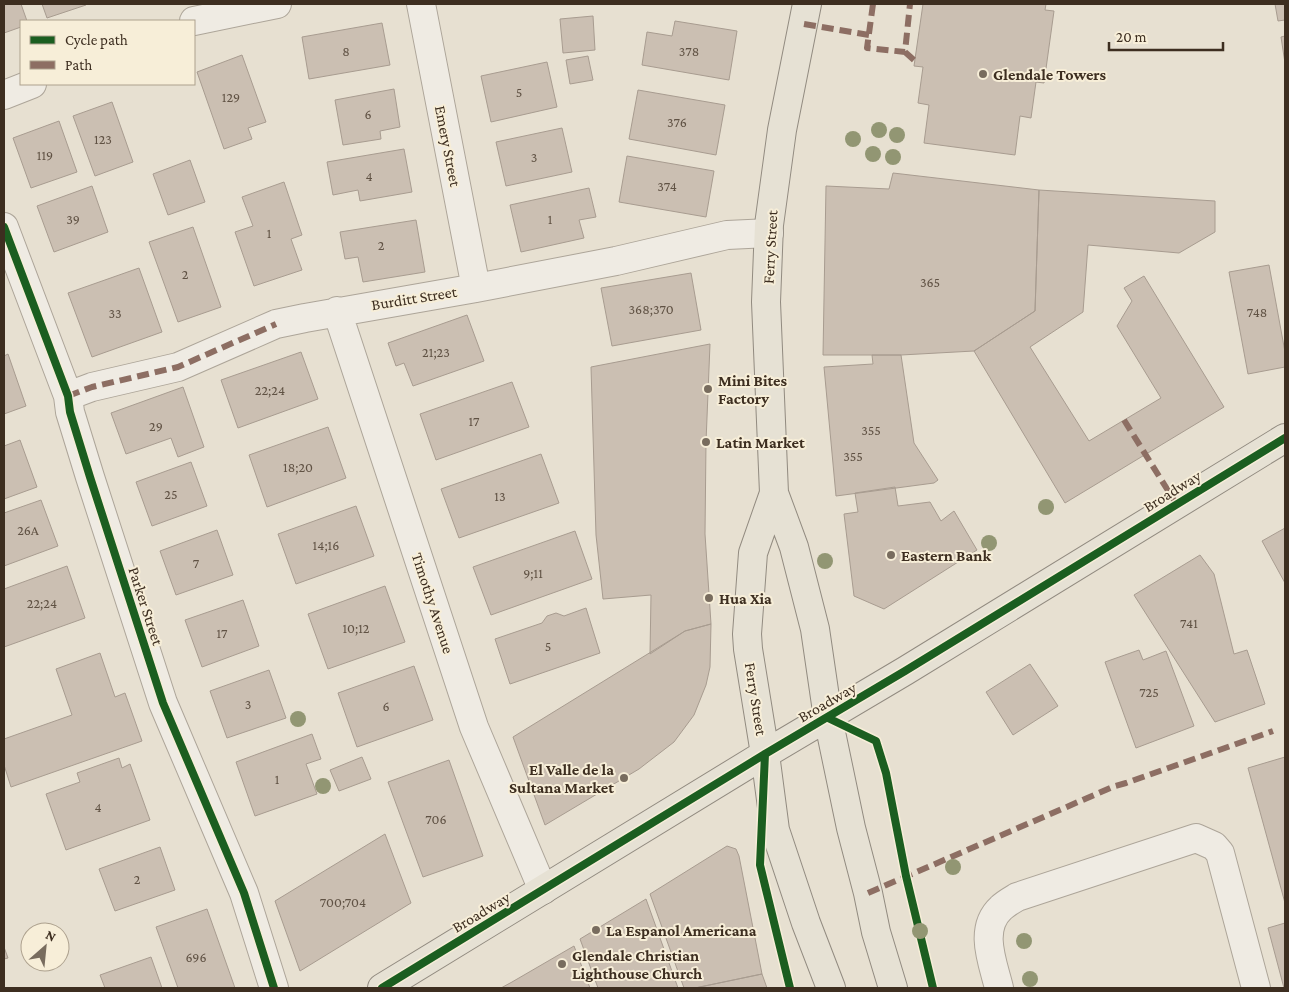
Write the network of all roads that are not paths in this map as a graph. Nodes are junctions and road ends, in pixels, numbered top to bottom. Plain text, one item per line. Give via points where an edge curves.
1 (277, 4) edge
2 (421, 4) edge
3 (807, 4) edge
4 (195, 22) edge
5 (29, 85) edge
6 (4, 95) edge
7 (4, 227) edge
8 (769, 233) junction
9 (476, 288) junction
10 (337, 311) junction
11 (68, 396) junction
12 (1285, 438) edge
13 (774, 493) junction
14 (828, 718) junction
15 (765, 754) junction
16 (543, 890) junction
17 (274, 988) edge
18 (382, 988) edge
19 (831, 988) edge
20 (893, 988) edge
21 (999, 988) edge
22 (1256, 988) edge

1 - 4 street
2 - 9 street, Emery Street
3 - 8 main road, Ferry Street via 782,130
5 - 6 street
7 - 11 street, Parker Street
8 - 9 street, Burditt Street via 727,235
8 - 13 main road, Ferry Street via 766,302
9 - 10 street, Burditt Street
10 - 11 street, Burditt Street via 276,324 178,367
10 - 16 street, Timothy Avenue via 474,727
11 - 17 street, Parker Street via 90,477 163,703 244,894
12 - 14 main road, Broadway
13 - 14 main road, Ferry Street via 794,546 815,629
13 - 15 main road, Ferry Street via 753,553 747,634
14 - 15 main road, Broadway
14 - 20 main road, Ferry Street via 876,932
15 - 16 main road, Broadway
15 - 19 main road, Ferry Street via 775,830
16 - 18 main road, Broadway
21 - 22 street via 988,940 994,916 1001,908 1017,897 1196,838 1214,846 1220,853

